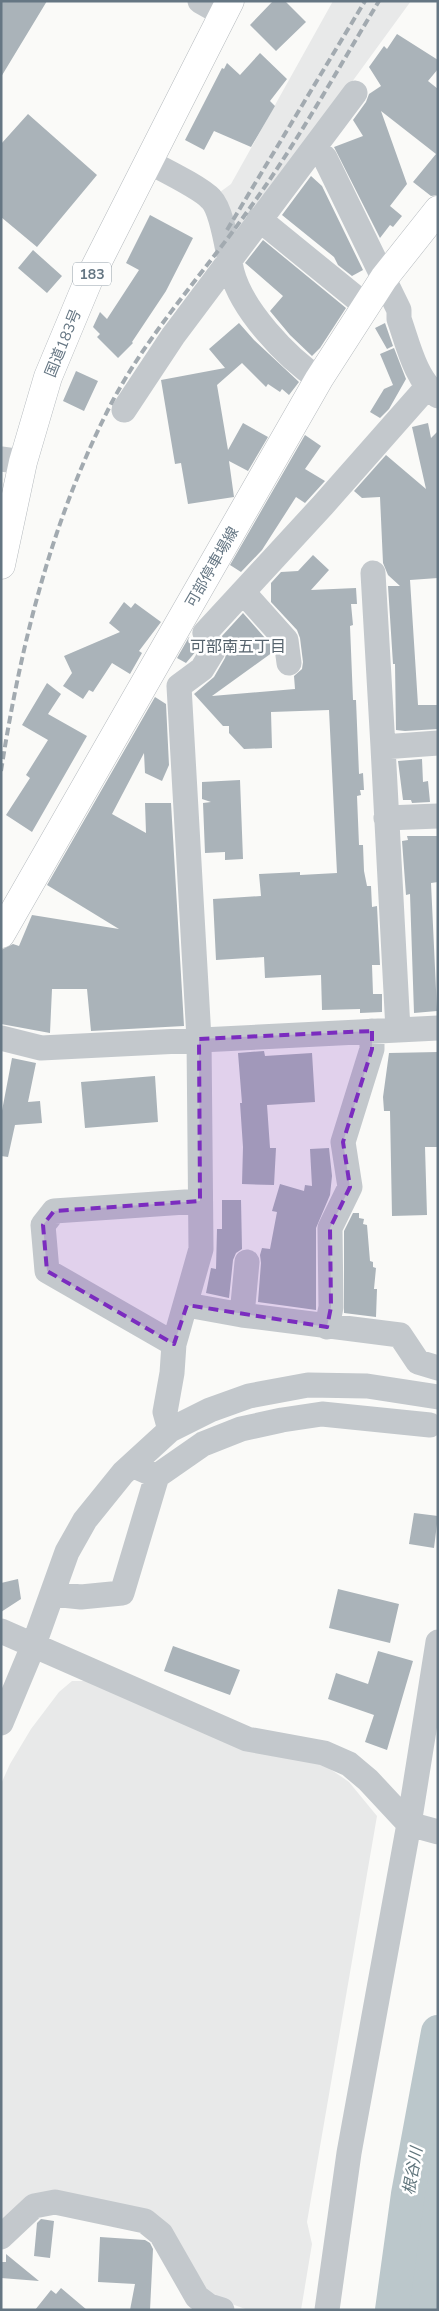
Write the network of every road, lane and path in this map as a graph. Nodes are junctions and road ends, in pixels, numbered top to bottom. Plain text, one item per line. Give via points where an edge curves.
1 (200, 1) edge
2 (227, 8) edge
3 (355, 93) dead end
4 (315, 148) junction
5 (149, 162) junction
6 (438, 210) edge
7 (259, 219) junction
8 (231, 257) junction
9 (374, 294) junction
10 (319, 379) junction
11 (433, 391) edge
12 (124, 410) dead end
13 (12, 461) edge
14 (1, 565) edge
15 (373, 573) dead end
16 (244, 593) junction
17 (289, 663) dead end
18 (438, 744) edge
19 (383, 747) junction
20 (438, 816) edge
21 (386, 818) junction
22 (1, 934) edge
23 (438, 1028) edge
24 (398, 1030) junction
25 (372, 1031) junction
26 (1, 1038) edge
27 (199, 1039) junction
28 (200, 1201) junction
29 (247, 1262) dead end
30 (186, 1305) junction
31 (242, 1315) junction
32 (327, 1327) junction
33 (174, 1344) junction
34 (438, 1368) edge
35 (438, 1397) edge
36 (430, 1425) dead end
37 (170, 1430) junction
38 (132, 1465) junction
39 (157, 1476) junction
40 (52, 1594) junction
41 (1, 1631) edge
42 (438, 1642) edge
43 (34, 1644) junction
44 (438, 1715) edge
45 (1, 1723) edge
46 (409, 1824) junction
47 (437, 1832) edge
48 (1, 2237) edge
49 (213, 2308) edge
50 (327, 2310) edge

1 - 2 street
2 - 5 main road, 国道183号 / 183
3 - 4 street
4 - 7 street
4 - 9 street via 325,158 377,268
5 - 8 street via 212,199
5 - 13 main road, 国道183号 / 183 via 86,288
6 - 9 main road, 可部停車場線
7 - 8 street
7 - 9 street
8 - 10 street via 232,271 244,302 303,368
8 - 12 street via 158,356
9 - 10 main road, 可部停車場線
9 - 11 street via 399,319 419,373
10 - 22 main road, 可部停車場線
11 - 16 street
13 - 14 main road, 国道183号 / 183
15 - 19 street
16 - 17 street via 286,640
16 - 27 street via 205,633 213,651 202,669 179,686
18 - 19 street
19 - 21 street
20 - 21 street
21 - 24 street
23 - 24 street
24 - 25 street
25 - 27 street
25 - 32 street via 372,1049 343,1142 350,1187 330,1228 332,1307
26 - 27 street via 41,1048
27 - 28 street
28 - 30 street via 201,1250
28 - 33 street via 54,1211 43,1225 46,1271
29 - 31 street
30 - 31 street
30 - 33 street
31 - 32 street
32 - 34 street via 400,1335 418,1362
33 - 37 street via 164,1412
35 - 37 street via 367,1386 299,1386 249,1396 210,1410
36 - 39 street via 322,1414 282,1420 241,1429 204,1444
37 - 38 street
38 - 39 street
38 - 40 street via 85,1520 67,1552
39 - 40 street via 122,1593 81,1597
40 - 43 street
41 - 43 street
42 - 46 street
43 - 45 street
43 - 46 street via 247,1739 324,1753 349,1764
44 - 46 street via 429,1769
46 - 47 street
46 - 50 street via 349,2153
48 - 49 street via 34,2206 54,2202 146,2221 161,2234 197,2297

